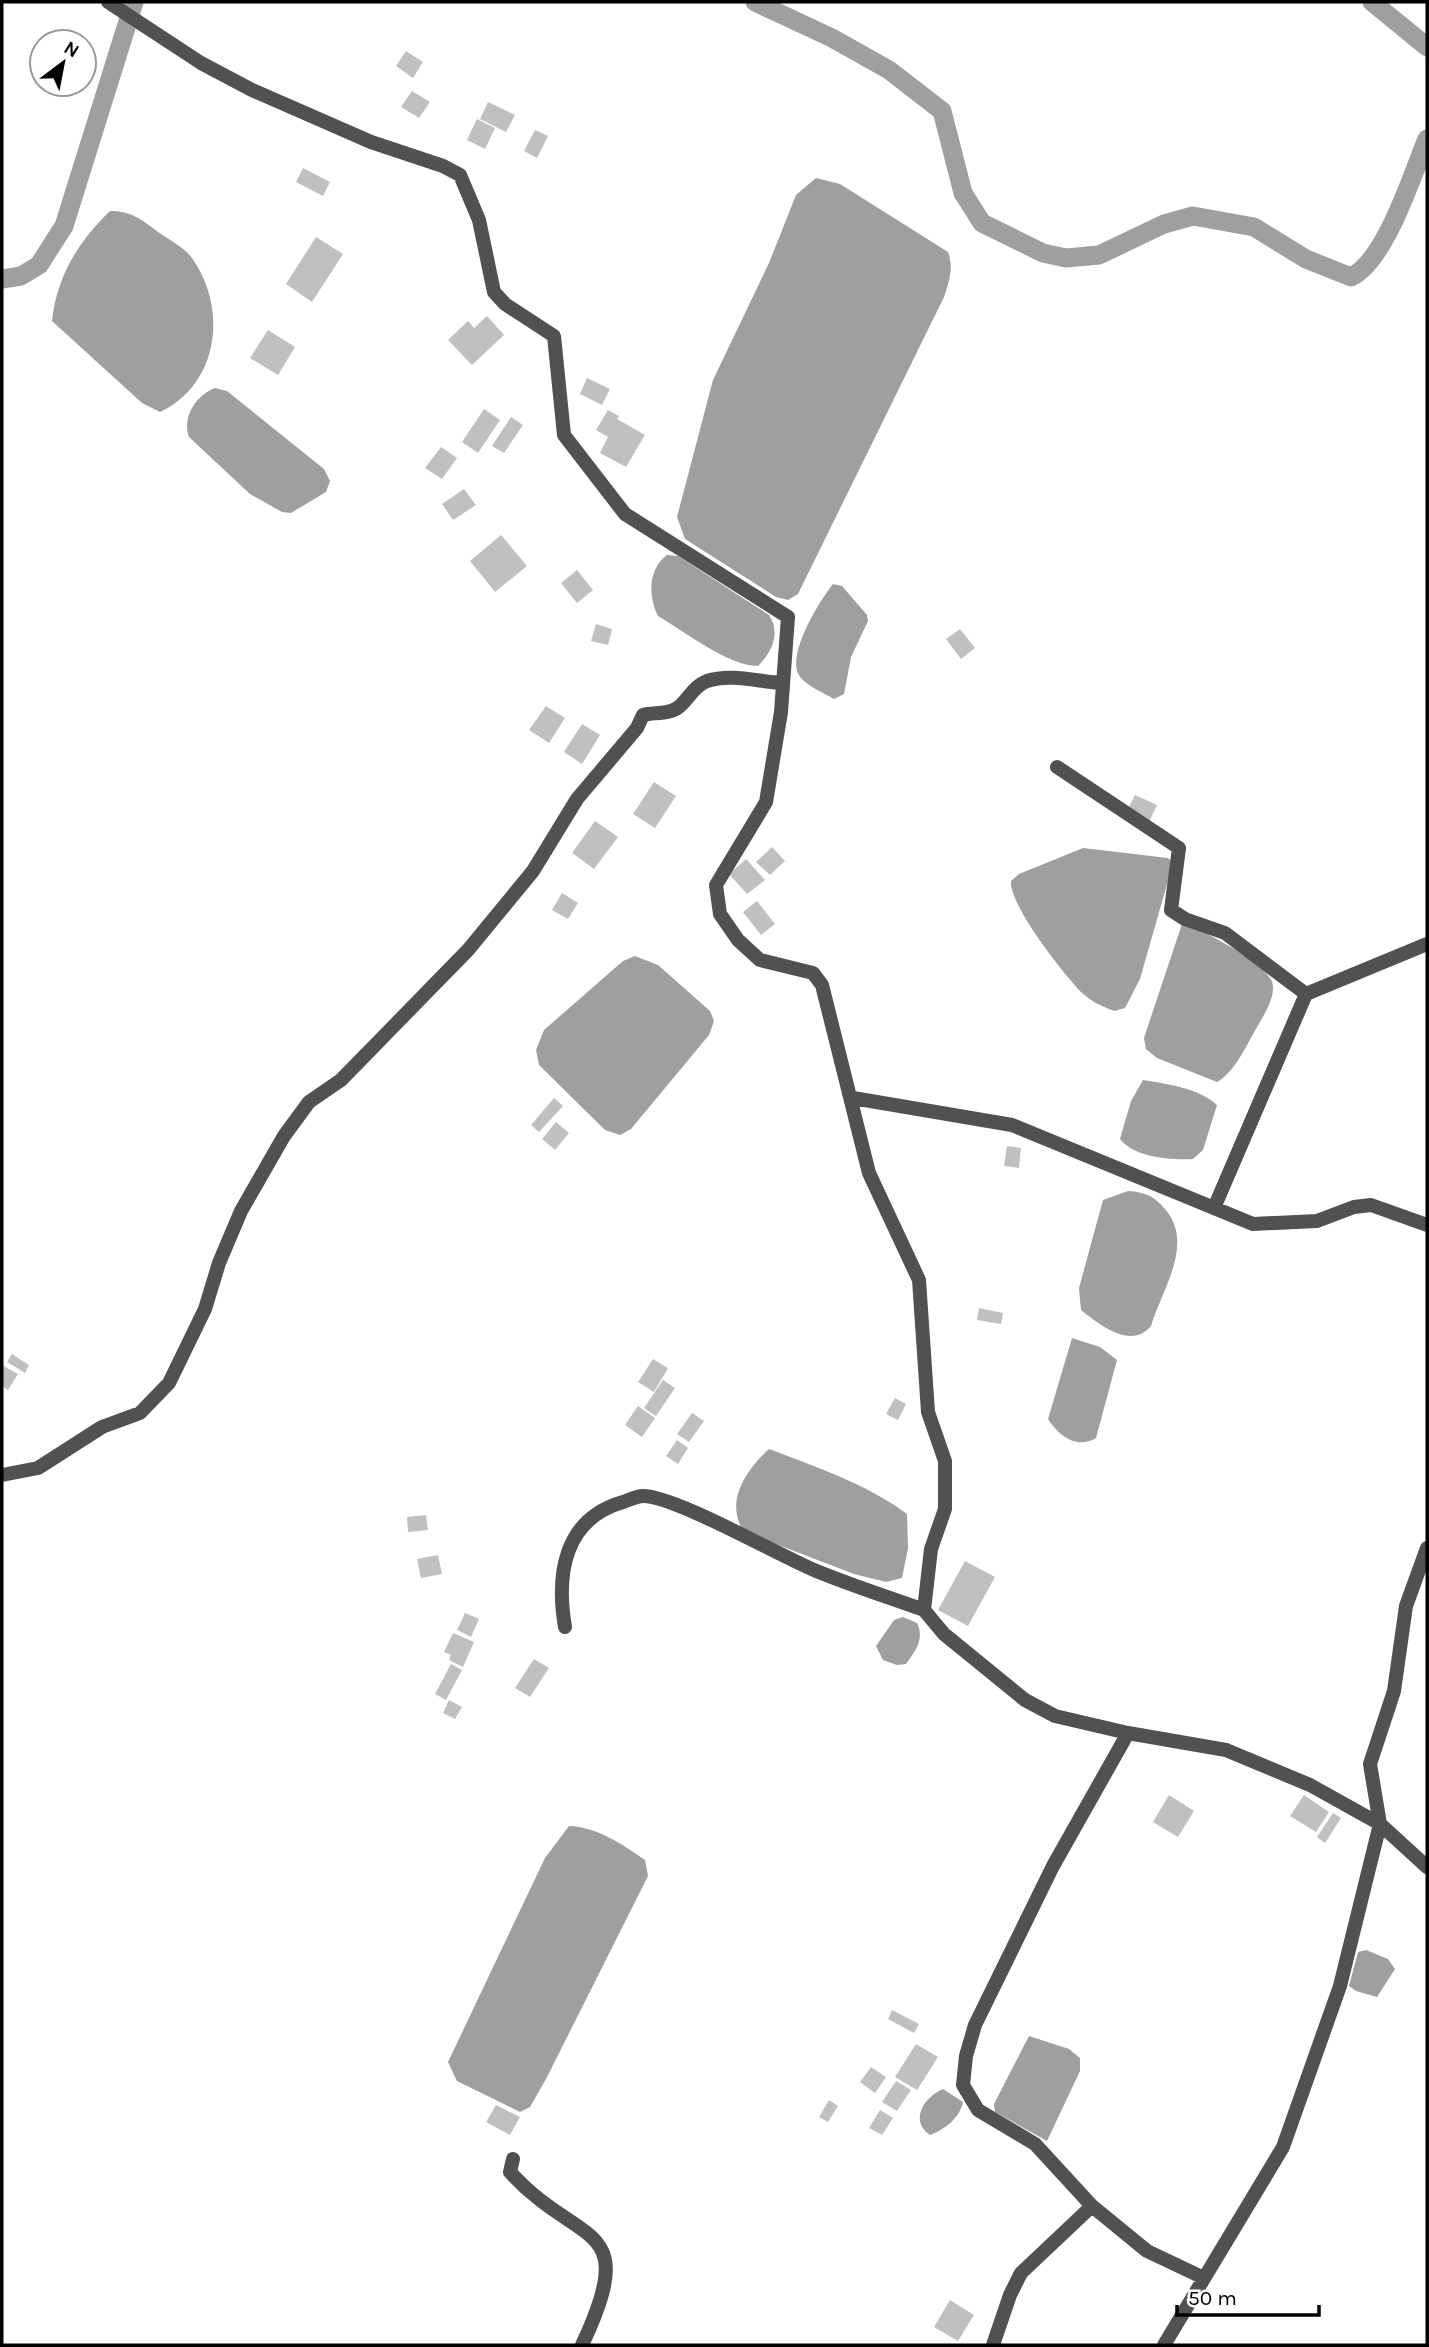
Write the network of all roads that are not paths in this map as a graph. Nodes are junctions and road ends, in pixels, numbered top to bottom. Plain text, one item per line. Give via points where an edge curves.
1 (108, 2) edge
2 (783, 683) junction
3 (1057, 767) dead end
4 (1427, 944) edge
5 (1306, 994) junction
6 (853, 1098) junction
7 (1214, 1208) junction
8 (1427, 1225) edge
9 (2, 1475) edge
10 (1427, 1548) edge
11 (924, 1610) junction
12 (565, 1627) dead end
13 (1128, 1733) junction
14 (1380, 1824) junction
15 (1427, 1867) edge
16 (513, 2159) dead end
17 (1092, 2206) junction
18 (1205, 2278) junction
19 (582, 2345) edge
20 (993, 2345) edge
21 (1164, 2345) edge

1 - 2 street via 201,63 252,90 460,175 480,220 494,292 554,336 564,435 625,514 788,617
2 - 6 street via 766,802 716,885 720,914 760,960 813,973 818,979
2 - 9 street via 707,681 692,690 679,707 643,715 577,799 533,872 468,950 341,1080 309,1102 284,1136 241,1211 205,1309 169,1383 139,1413 102,1427 38,1468
3 - 5 street via 1179,848 1171,910 1225,933
4 - 5 street
5 - 7 street
6 - 7 street via 1012,1125
6 - 11 street via 869,1173 919,1280 928,1412 945,1461 945,1509 931,1549
7 - 8 street via 1254,1224 1290,1224 1371,1205
10 - 14 street via 1406,1606 1394,1691 1370,1764
11 - 12 street via 815,1570 671,1503 643,1496 607,1507 586,1520 564,1559 559,1593
11 - 13 street via 944,1634 1025,1700 1055,1716
13 - 14 street via 1226,1750 1310,1785
13 - 17 street via 1053,1866 975,2025 963,2085 978,2110 1035,2144
14 - 15 street
14 - 18 street via 1340,1986 1283,2147
16 - 19 street via 510,2172 524,2188 601,2244 608,2270 598,2310
17 - 18 street via 1147,2251
17 - 20 street via 1021,2273
18 - 21 street

